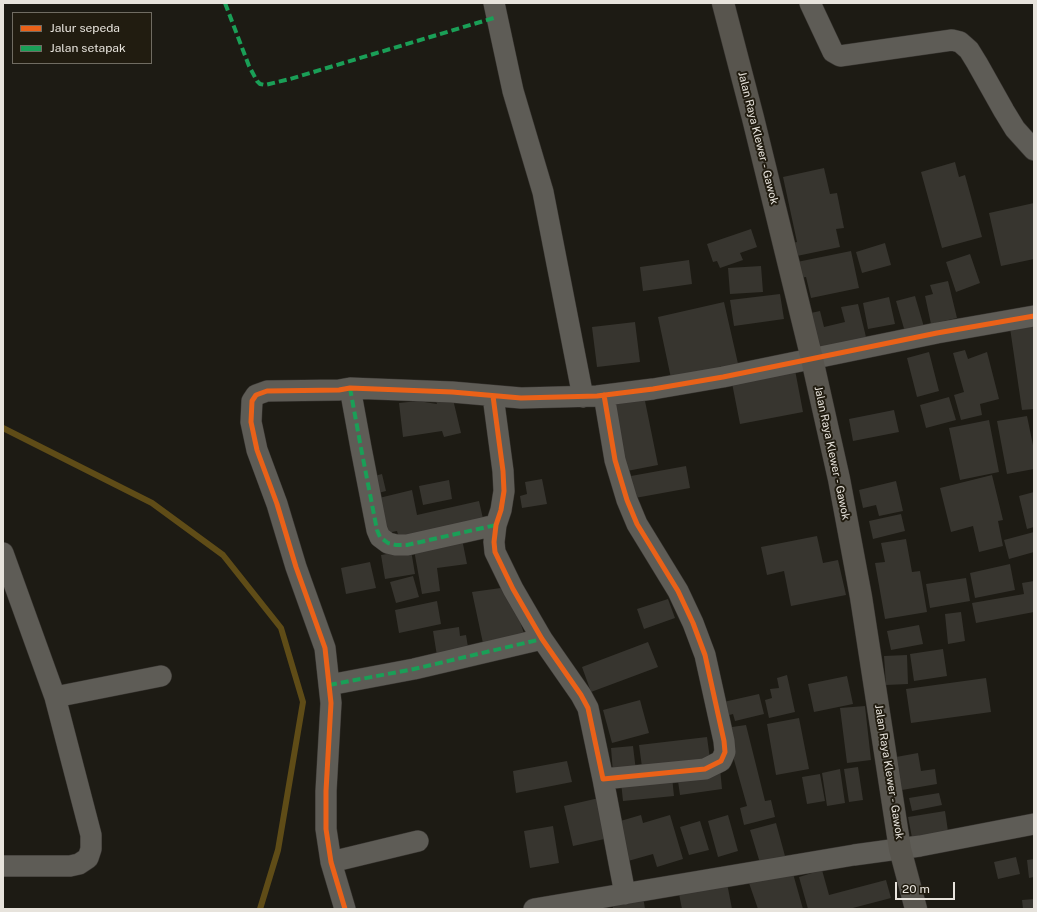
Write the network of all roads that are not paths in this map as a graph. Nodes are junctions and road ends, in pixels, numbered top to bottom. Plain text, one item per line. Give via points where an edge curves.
1 (494, 3) edge
2 (723, 3) edge
3 (810, 3) edge
4 (1034, 150) edge
5 (1034, 316) edge
6 (812, 359) junction
7 (350, 388) junction
8 (604, 395) junction
9 (493, 396) junction
10 (583, 396) junction
11 (496, 525) junction
12 (3, 553) edge
13 (542, 639) junction
14 (161, 676) dead end
15 (329, 685) junction
16 (54, 697) junction
17 (603, 779) junction
18 (1034, 824) edge
19 (418, 841) dead end
20 (900, 849) junction
21 (331, 862) junction
22 (3, 866) edge
23 (625, 894) junction
24 (583, 905) edge
25 (345, 909) edge
26 (534, 909) edge
27 (916, 909) edge

1 - 10 street via 513,91 543,192
2 - 6 main road, Jalan Raya Klewer - Gawok
3 - 4 street via 833,52 840,56 952,40 960,42 977,62 1015,128
5 - 6 street
6 - 8 street via 653,389
6 - 20 main road, Jalan Raya Klewer - Gawok via 839,479 861,598
7 - 9 street
7 - 11 street via 360,448 380,537 396,546 407,545
7 - 15 street via 267,391 256,395 252,401 251,422 257,450 278,504 296,567 326,648
8 - 10 street
8 - 17 street via 615,460 627,500 637,524 678,591 705,655 725,752 721,761 705,769
9 - 10 street
9 - 11 street via 504,491
11 - 13 street via 495,552
12 - 16 street
13 - 15 street via 414,669
13 - 17 street via 588,708
14 - 16 street
15 - 21 street via 331,703 326,829
16 - 22 street via 91,835 92,849 88,858 70,866
17 - 23 street
18 - 20 street
19 - 21 street
20 - 23 street
20 - 27 main road, Jalan Raya Klewer - Gawok
21 - 25 street
23 - 24 street
24 - 26 street

